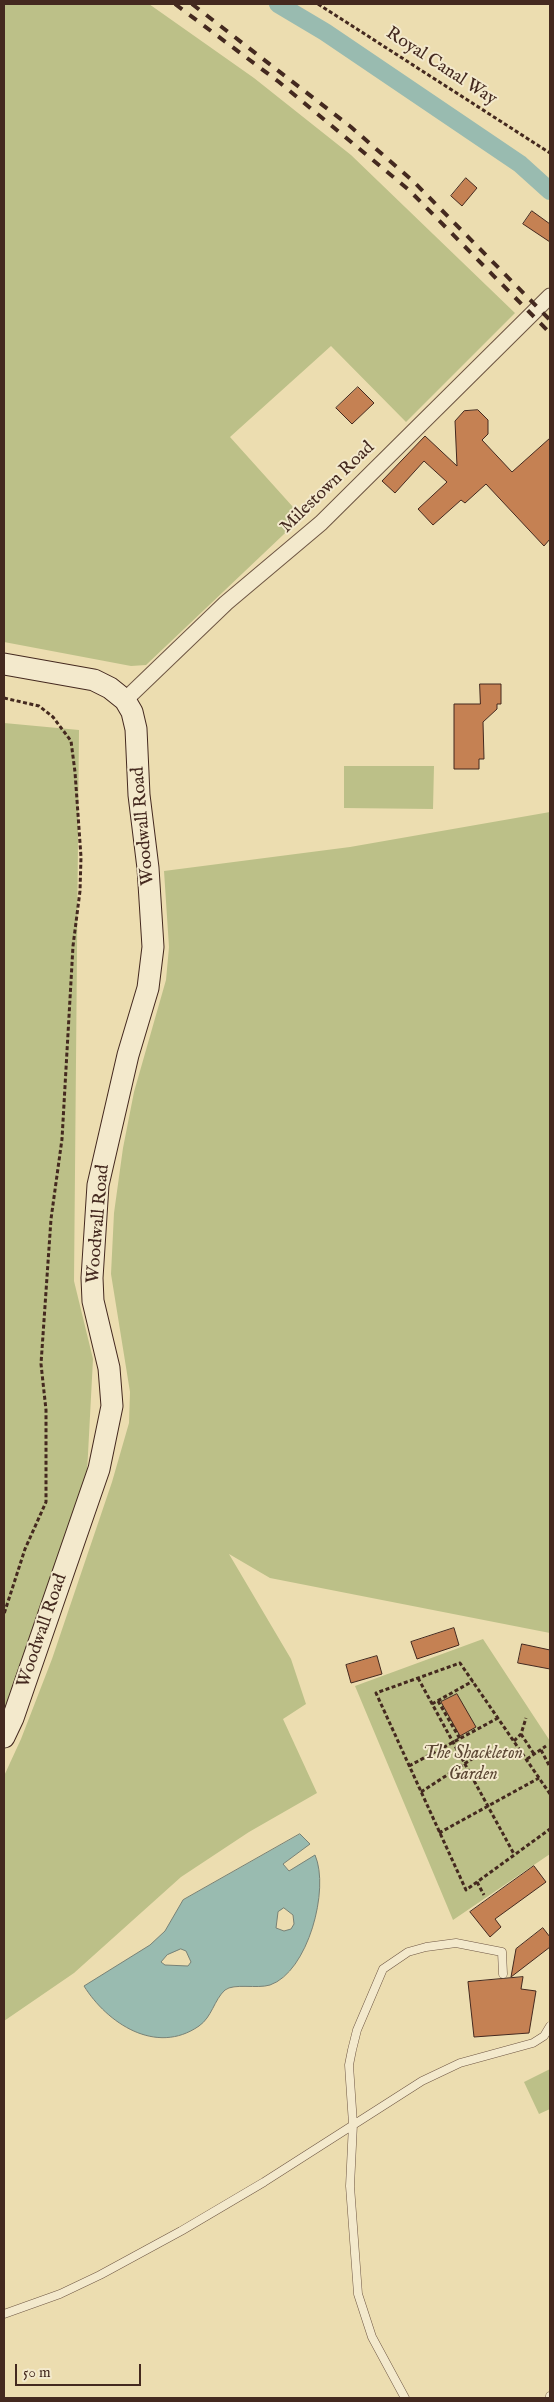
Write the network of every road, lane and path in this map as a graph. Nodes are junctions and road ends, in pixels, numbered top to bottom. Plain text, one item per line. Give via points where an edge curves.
1 (318, 4) edge
2 (550, 153) edge
3 (550, 296) edge
4 (4, 664) edge
5 (4, 698) edge
6 (125, 700) junction
7 (4, 1614) edge
8 (418, 1678) junction
9 (473, 1681) junction
10 (438, 1701) junction
11 (432, 1704) junction
12 (498, 1718) junction
13 (526, 1718) dead end
14 (521, 1734) junction
15 (4, 1736) edge
16 (460, 1739) junction
17 (514, 1741) junction
18 (453, 1742) junction
19 (546, 1746) dead end
20 (541, 1750) junction
21 (481, 1753) dead end
22 (534, 1754) junction
23 (526, 1760) junction
24 (464, 1763) junction
25 (409, 1766) junction
26 (550, 1767) edge
27 (539, 1778) junction
28 (420, 1792) junction
29 (550, 1794) edge
30 (488, 1806) junction
31 (550, 1829) edge
32 (439, 1833) junction
33 (514, 1854) junction
34 (477, 1882) junction
35 (484, 1895) dead end
36 (503, 1974) dead end
37 (550, 2026) edge
38 (353, 2124) junction
39 (4, 2314) edge
40 (405, 2398) edge

1 - 2 path, Royal Canal Way
3 - 6 street, Milestown Road via 321,523 226,603
4 - 6 main road via 94,680
5 - 7 path via 39,706 53,717 70,741 81,858 62,1139 51,1219 41,1364 46,1410 46,1502 24,1549
6 - 15 main road, Woodwall Road via 136,729 153,947 148,988 128,1055 98,1185 93,1301 109,1368 112,1406 99,1469
8 - 9 path via 460,1663
8 - 11 path
8 - 25 path via 376,1693
9 - 10 path
9 - 12 path
10 - 11 path
10 - 16 path
11 - 18 path
12 - 16 path
12 - 17 path
13 - 14 path
14 - 17 path
14 - 22 path
16 - 18 path
17 - 23 path
18 - 24 path
18 - 25 path
19 - 20 path
20 - 22 path
20 - 26 path
21 - 24 path
22 - 23 path
23 - 27 path
24 - 28 path
24 - 30 path
25 - 28 path
27 - 29 path
27 - 30 path
28 - 32 path
30 - 32 path
30 - 33 path
31 - 33 path
32 - 34 path via 466,1890
33 - 34 path
34 - 35 path
36 - 38 lane via 502,1952 456,1944 408,1952 382,1969 357,2030 349,2065
37 - 38 lane via 544,2036 533,2043 460,2062 422,2080
38 - 39 lane via 181,2231 92,2279
38 - 40 lane via 350,2186 358,2294 372,2337

